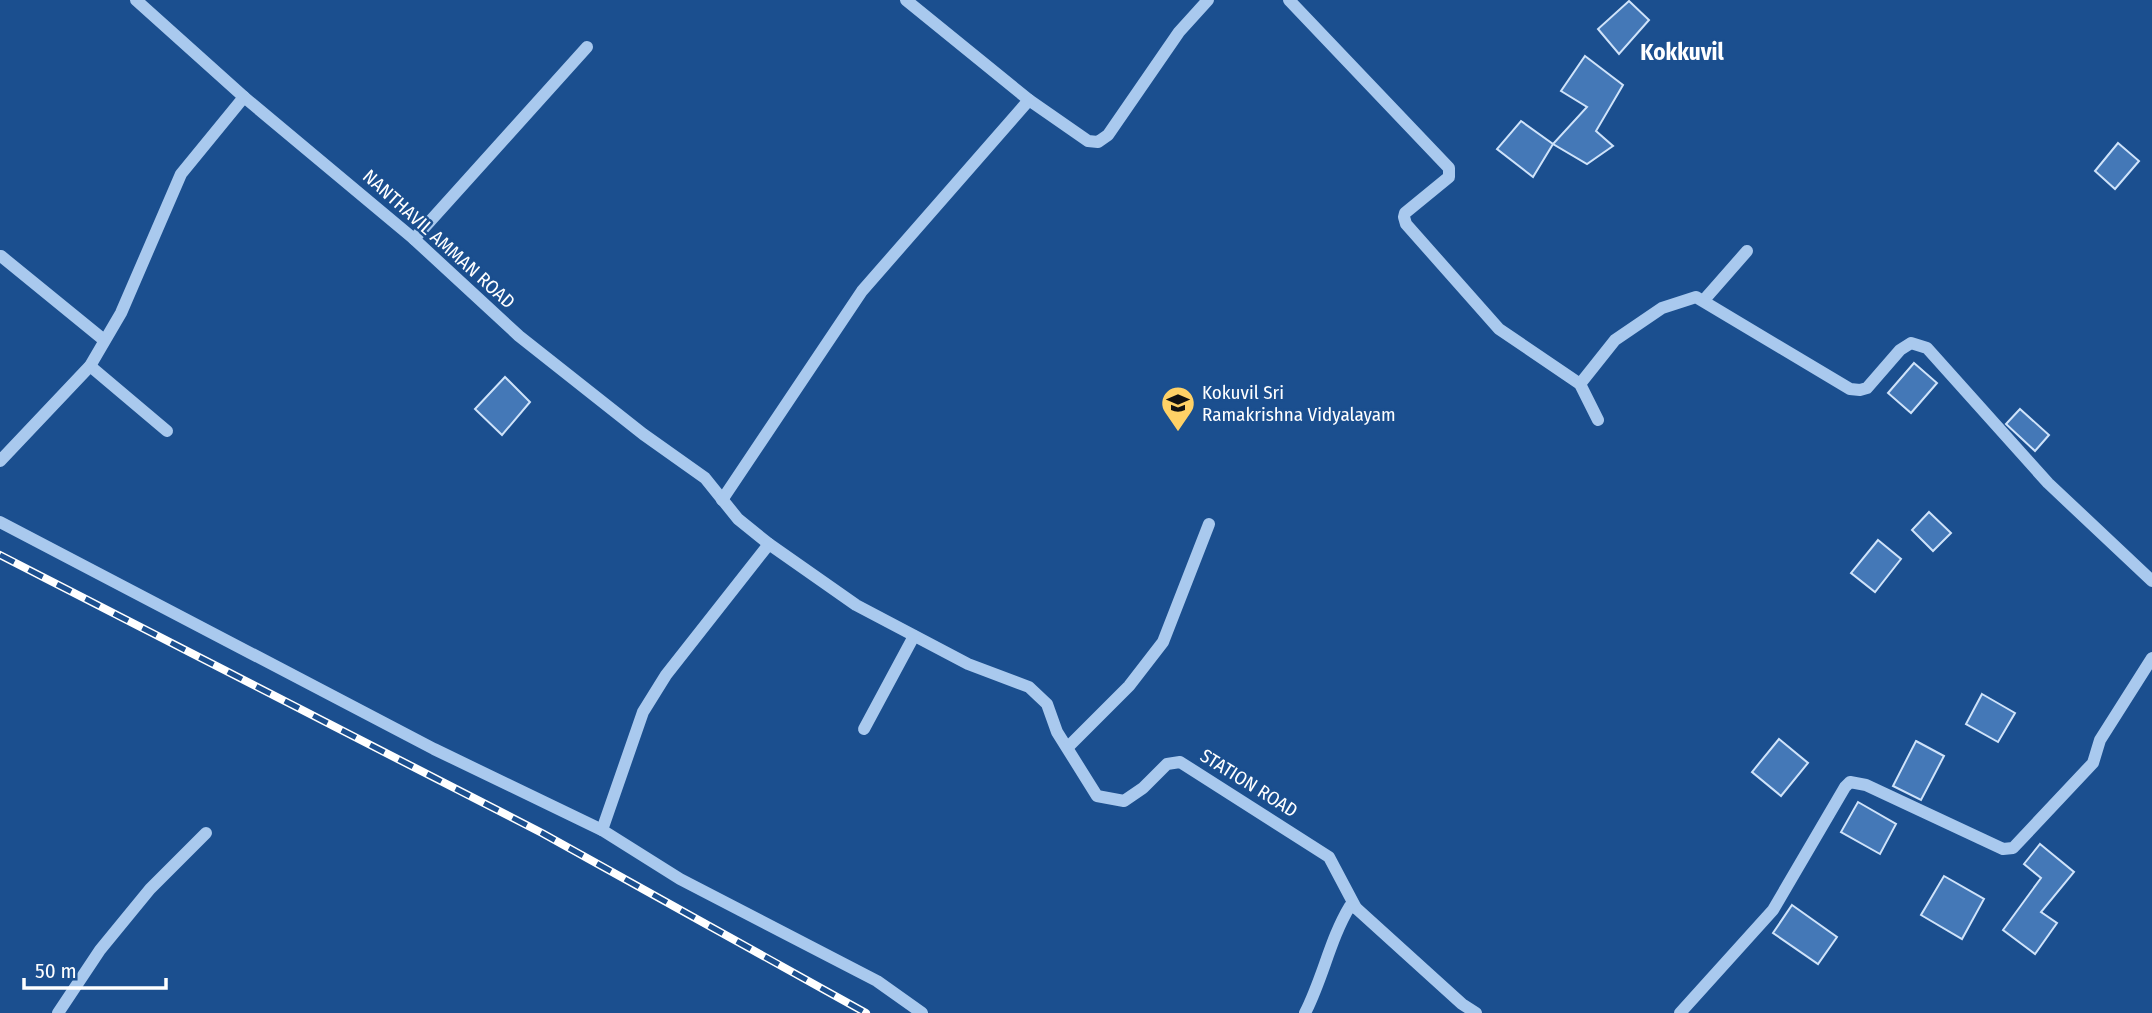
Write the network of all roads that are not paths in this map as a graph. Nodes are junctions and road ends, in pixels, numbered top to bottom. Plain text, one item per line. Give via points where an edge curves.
1 (136, 0) edge
2 (906, 0) edge
3 (1208, 0) edge
4 (1289, 0) edge
5 (587, 47) dead end
6 (244, 97) junction
7 (1029, 100) junction
8 (414, 239) junction
9 (1747, 251) dead end
10 (1, 256) edge
11 (1704, 300) junction
12 (104, 340) junction
13 (90, 366) junction
14 (1580, 384) junction
15 (1598, 420) dead end
16 (167, 432) dead end
17 (0, 461) edge
18 (722, 500) junction
19 (0, 522) edge
20 (1209, 524) dead end
21 (769, 544) junction
22 (2152, 581) edge
23 (914, 636) junction
24 (2152, 658) edge
25 (864, 729) dead end
26 (1068, 747) junction
27 (602, 831) junction
28 (206, 833) dead end
29 (1356, 908) junction
30 (58, 1013) edge
31 (922, 1013) edge
32 (1305, 1013) edge
33 (1476, 1013) edge
34 (1680, 1013) edge

1 - 6 street, NANTHAVIL AMMAN ROAD
2 - 7 street
3 - 7 street via 1179,32 1108,135 1098,142 1088,141
4 - 14 street via 1449,168 1449,177 1405,213 1406,223 1499,329
5 - 8 street
6 - 8 street, NANTHAVIL AMMAN ROAD
6 - 12 street via 181,174 121,313
7 - 18 street via 862,291
8 - 18 street, NANTHAVIL AMMAN ROAD via 519,336 705,478
9 - 11 street
10 - 12 street
11 - 14 street via 1696,297 1662,308 1615,341
11 - 22 street via 1850,389 1867,388 1911,343 1927,348 2048,482
12 - 13 street
13 - 16 street
13 - 17 street
14 - 15 street
18 - 21 street, STATION ROAD
19 - 27 street
20 - 26 street via 1163,642 1129,686
21 - 23 street, STATION ROAD via 856,605
21 - 27 street via 666,675 643,712
23 - 25 street
23 - 26 street, STATION ROAD via 968,664 1029,687 1047,704
24 - 34 street via 2100,740 2093,763 2013,848 2003,849 1866,785 1850,782 1773,910
26 - 29 street, STATION ROAD via 1097,796 1124,801 1167,764 1180,762 1329,857
27 - 31 street via 680,879 877,981
28 - 30 street via 125,919
29 - 32 street via 1350,906 1339,923
29 - 33 street, STATION ROAD

